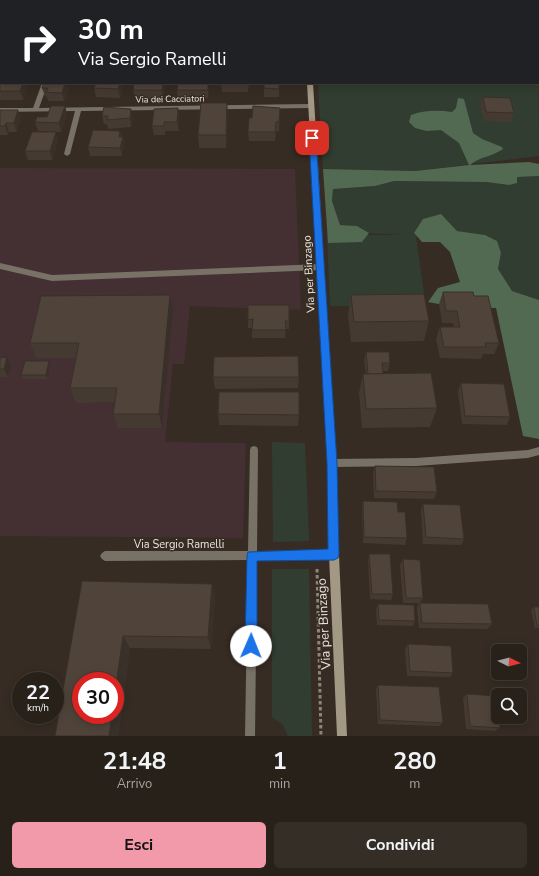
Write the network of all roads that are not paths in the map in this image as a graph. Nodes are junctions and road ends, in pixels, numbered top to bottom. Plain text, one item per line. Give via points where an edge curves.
1 (45, 84) edge
2 (310, 84) edge
3 (310, 106) junction
4 (78, 109) junction
5 (0, 110) edge
6 (36, 110) junction
7 (67, 154) dead end
8 (0, 266) edge
9 (320, 266) junction
10 (254, 450) dead end
11 (539, 451) edge
12 (332, 463) junction
13 (334, 554) junction
14 (105, 556) dead end
15 (252, 556) junction
16 (250, 736) edge
17 (342, 736) edge

1 - 6 street
2 - 3 main road, Via per Binzago
3 - 4 street, Via dei Cacciatori
3 - 9 main road, Via per Binzago
4 - 6 street, Via dei Cacciatori
4 - 7 street
5 - 6 street, Via dei Cacciatori
8 - 9 street via 52,278
9 - 12 main road, Via per Binzago
10 - 15 street
11 - 12 street via 528,454 416,462
12 - 13 main road, Via per Binzago
13 - 15 street, Via Sergio Ramelli
13 - 17 main road, Via per Binzago
14 - 15 street, Via Sergio Ramelli
15 - 16 street

